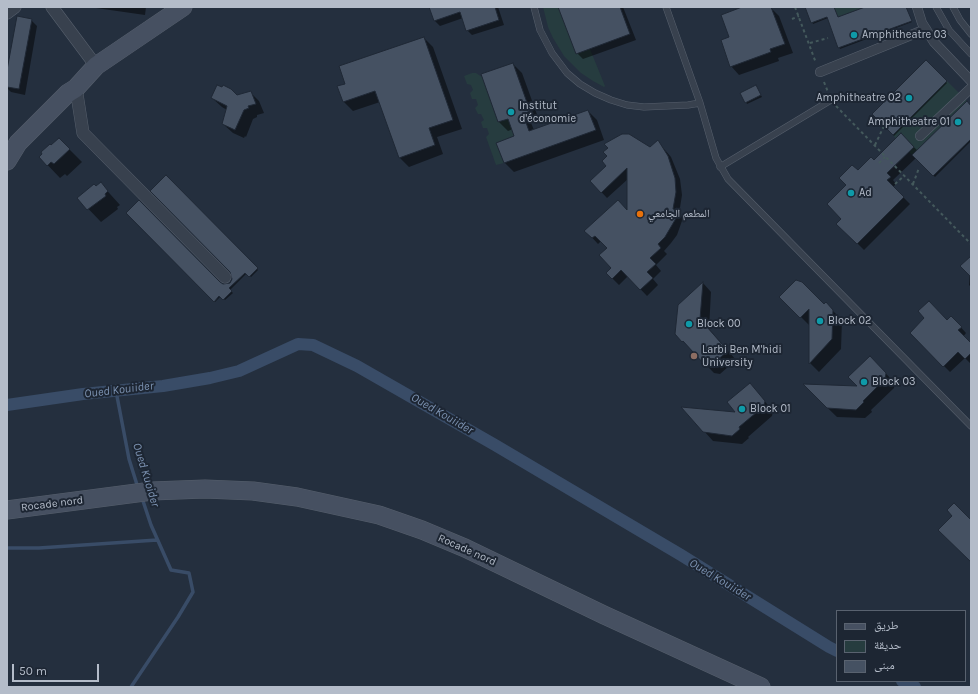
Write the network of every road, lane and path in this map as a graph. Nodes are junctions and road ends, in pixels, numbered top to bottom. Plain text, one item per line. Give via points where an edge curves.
1 (15, 7) edge
2 (52, 7) edge
3 (184, 7) edge
4 (534, 7) edge
5 (666, 7) edge
6 (795, 7) edge
7 (917, 7) edge
8 (936, 7) edge
9 (953, 7) edge
10 (7, 13) edge
11 (799, 16) junction
12 (792, 19) dead end
13 (926, 29) junction
14 (971, 34) edge
15 (828, 38) dead end
16 (809, 43) junction
17 (971, 54) edge
18 (96, 66) junction
19 (820, 72) junction
20 (971, 81) edge
21 (76, 88) junction
22 (971, 88) edge
23 (831, 100) junction
24 (700, 103) junction
25 (884, 126) dead end
26 (920, 136) dead end
27 (875, 146) junction
28 (887, 157) junction
29 (7, 161) edge
30 (879, 163) dead end
31 (720, 166) junction
32 (919, 168) dead end
33 (904, 176) junction
34 (895, 184) dead end
35 (913, 184) junction
36 (971, 244) edge
37 (225, 277) dead end
38 (971, 426) edge
39 (7, 510) edge
40 (761, 687) edge

1 - 10 street
2 - 18 street
3 - 18 main road
4 - 24 lane via 540,30 552,53 567,73 595,93 627,105 644,107
5 - 24 lane
6 - 11 path
7 - 13 street
8 - 17 lane via 949,30
9 - 14 lane
11 - 12 path
11 - 16 path
13 - 19 street
13 - 20 street via 944,54
15 - 16 path
16 - 19 path
18 - 21 main road
19 - 23 path
21 - 29 main road via 18,143
21 - 37 street via 83,133
22 - 26 street
23 - 27 path
23 - 31 lane
24 - 31 lane
25 - 27 path
27 - 28 path
28 - 30 path
28 - 33 path
31 - 38 lane via 735,186
32 - 35 path
33 - 34 path
33 - 35 path
35 - 36 path
39 - 40 main road, Rocade nord via 152,491 205,489 252,491 297,497 379,515 465,548

